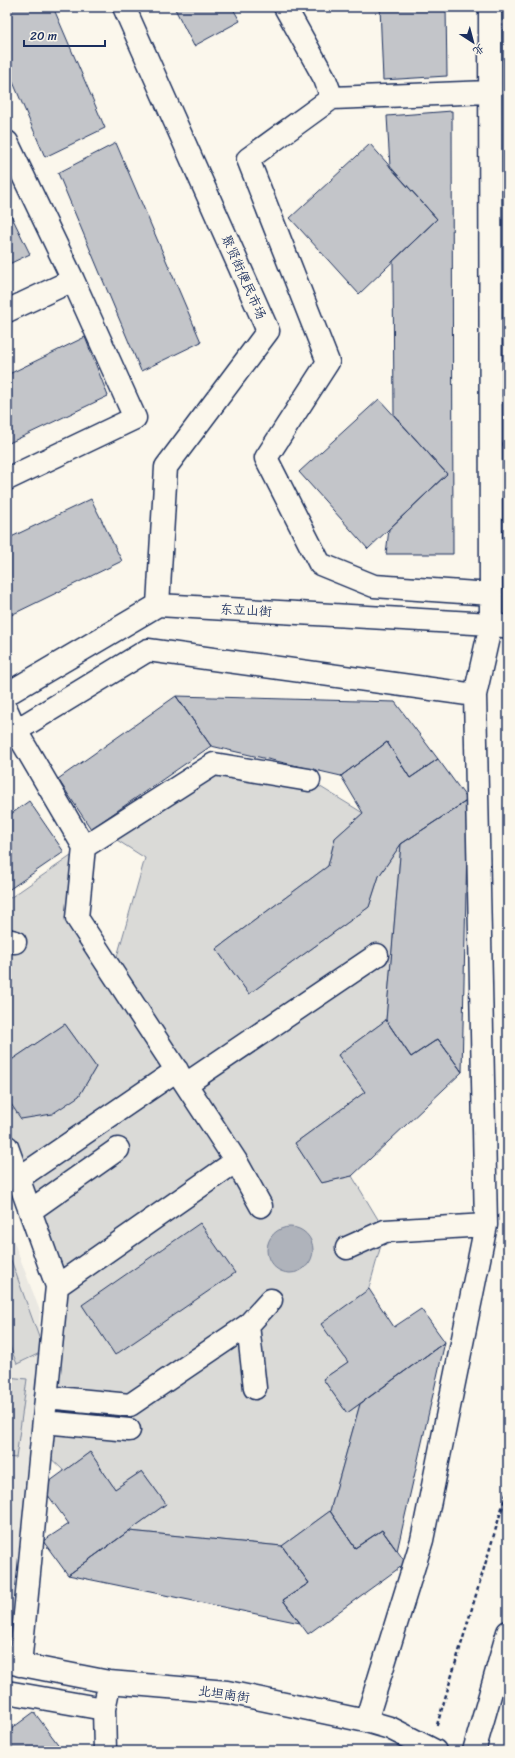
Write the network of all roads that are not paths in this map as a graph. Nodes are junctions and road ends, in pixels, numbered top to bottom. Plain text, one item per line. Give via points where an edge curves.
1 (124, 7) edge
2 (285, 7) edge
3 (490, 7) edge
4 (490, 92) junction
5 (332, 98) junction
6 (7, 142) edge
7 (73, 280) junction
8 (7, 311) edge
9 (7, 480) edge
10 (491, 594) junction
11 (158, 605) junction
12 (499, 626) edge
13 (7, 694) edge
14 (475, 695) junction
15 (7, 711) edge
16 (12, 734) edge
17 (309, 780) dead end
18 (84, 847) junction
19 (377, 955) dead end
20 (182, 1077) junction
21 (7, 1147) edge
22 (118, 1149) dead end
23 (236, 1161) junction
24 (19, 1178) junction
25 (261, 1206) dead end
26 (30, 1211) junction
27 (486, 1225) junction
28 (347, 1248) dead end
29 (57, 1286) junction
30 (271, 1300) dead end
31 (248, 1325) junction
32 (256, 1388) dead end
33 (46, 1397) junction
34 (44, 1422) junction
35 (129, 1430) dead end
36 (508, 1632) edge
37 (14, 1663) edge
38 (109, 1682) junction
39 (7, 1692) edge
40 (104, 1709) junction
41 (366, 1721) junction
42 (432, 1750) edge
43 (105, 1751) edge
44 (474, 1751) edge

1 - 11 street, 聚贤街便民市场 via 268,331 166,467
2 - 5 street via 325,79
3 - 4 street
4 - 5 street
4 - 10 street
5 - 10 street via 248,159 328,362 266,458 320,564 374,586
6 - 7 street
7 - 8 street
7 - 9 street via 135,418
10 - 12 street
11 - 12 street, 东立山街
11 - 13 street
12 - 14 street
14 - 16 street via 148,650
14 - 27 street
15 - 16 street
16 - 18 street
17 - 18 street via 214,764
18 - 20 street via 77,918
19 - 20 street
20 - 23 street
20 - 24 street
21 - 24 street
22 - 26 street
23 - 25 street
23 - 29 street
24 - 26 street
26 - 29 street
27 - 28 street via 385,1231
27 - 41 street via 422,1540
29 - 33 street
30 - 31 street
31 - 32 street
31 - 33 street via 130,1405
33 - 34 street
34 - 35 street
34 - 37 street
36 - 44 street
37 - 38 street, 北坦南街
38 - 40 street
38 - 41 street, 北坦南街 via 227,1692
39 - 40 street
40 - 43 street
41 - 42 street, 北坦南街 via 390,1728

